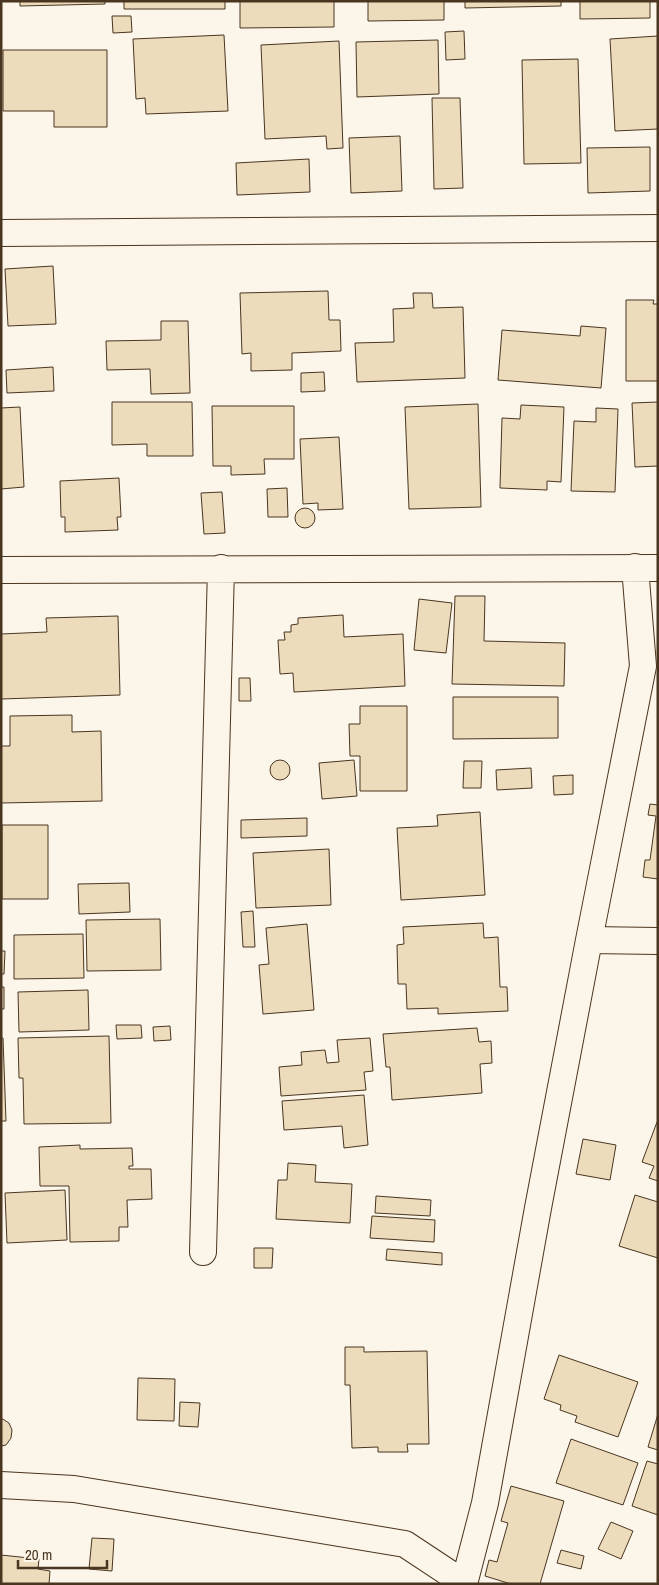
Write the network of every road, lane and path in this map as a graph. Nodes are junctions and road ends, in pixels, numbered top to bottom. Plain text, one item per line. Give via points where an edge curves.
1 (658, 228) edge
2 (1, 233) edge
3 (646, 567) edge
4 (221, 568) junction
5 (1, 570) edge
6 (589, 940) junction
7 (658, 941) edge
8 (203, 1252) dead end
9 (1, 1485) edge
10 (464, 1583) edge

1 - 2 street
3 - 4 street
3 - 6 street via 643,666
4 - 5 street
4 - 8 street
6 - 7 street
6 - 10 street via 485,1503
9 - 10 street via 74,1489 405,1544

